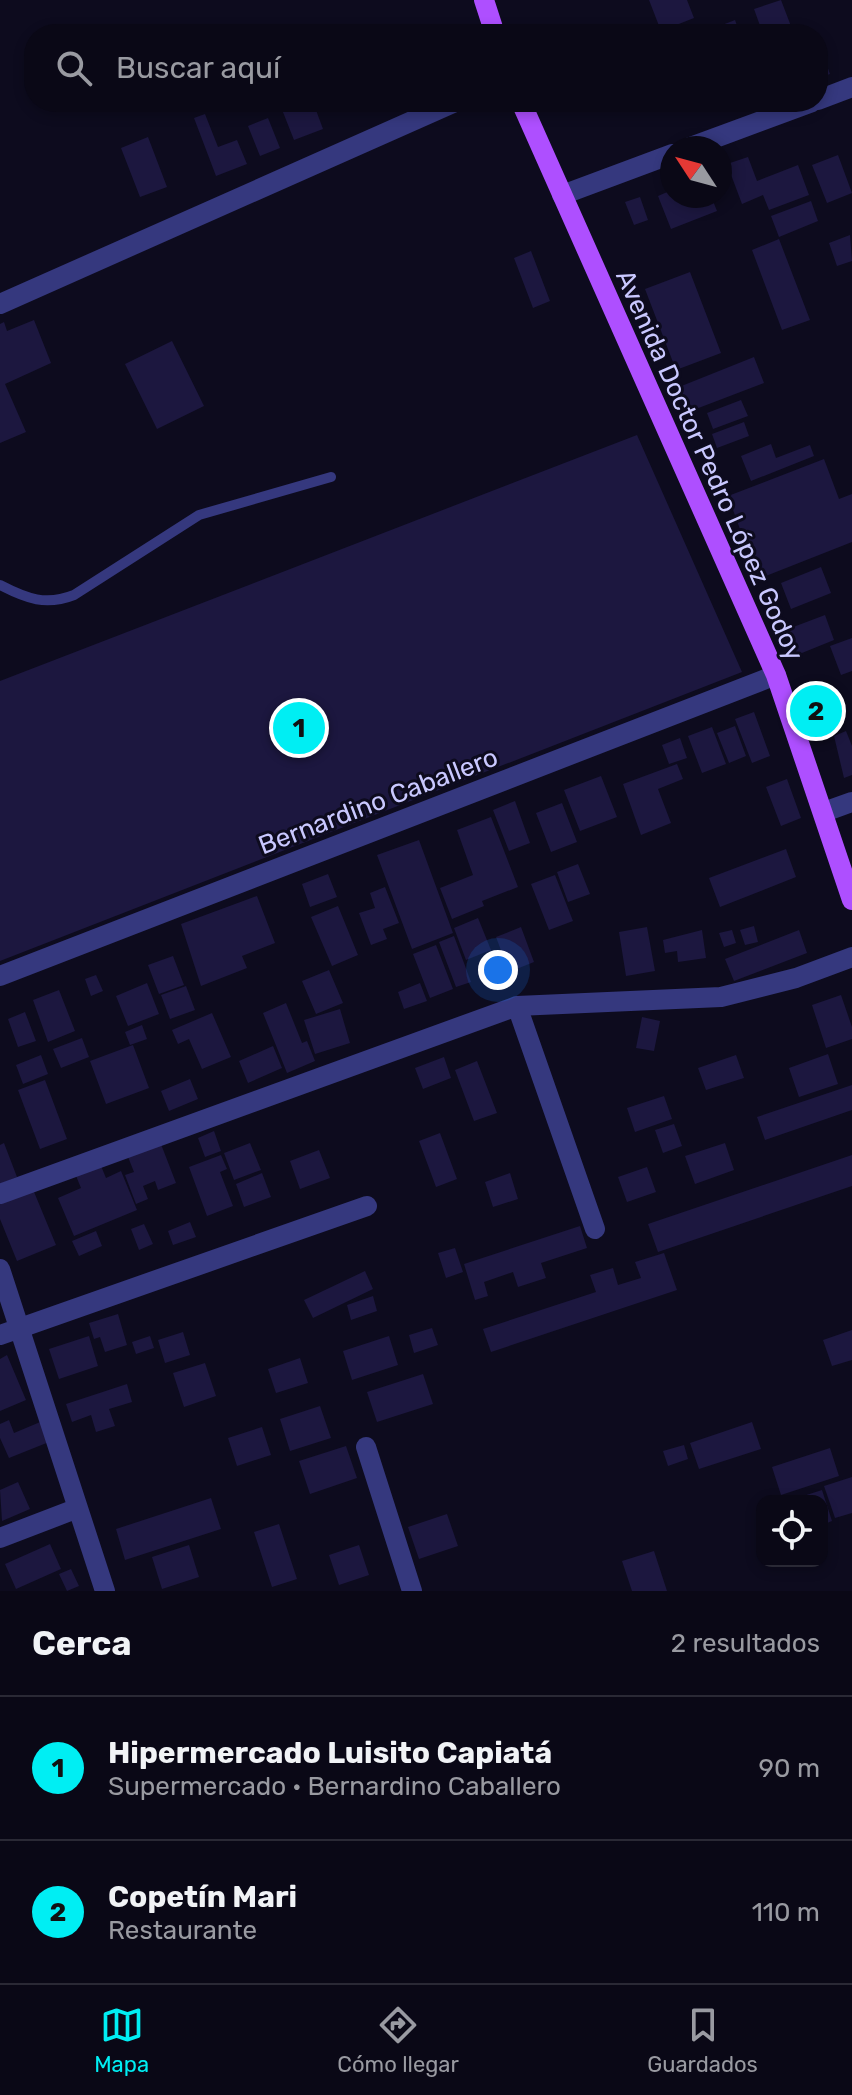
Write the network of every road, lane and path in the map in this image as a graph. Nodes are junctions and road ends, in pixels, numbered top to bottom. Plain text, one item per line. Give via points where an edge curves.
1 (484, 0) edge
2 (492, 24) edge
3 (852, 87) edge
4 (828, 96) edge
5 (432, 112) edge
6 (525, 112) edge
7 (785, 112) edge
8 (720, 136) edge
9 (660, 158) edge
10 (562, 195) junction
11 (0, 304) edge
12 (331, 477) dead end
13 (0, 585) edge
14 (776, 675) junction
15 (852, 802) edge
16 (824, 812) junction
17 (852, 900) edge
18 (852, 957) edge
19 (0, 976) edge
20 (517, 1006) junction
21 (0, 1194) edge
22 (367, 1206) dead end
23 (595, 1229) dead end
24 (0, 1269) edge
25 (10, 1331) edge
26 (366, 1447) dead end
27 (78, 1508) junction
28 (0, 1538) edge
29 (105, 1591) edge
30 (412, 1591) edge

1 - 2 main road
3 - 4 street
5 - 11 street
6 - 10 main road, Avenida Doctor Pedro López Godoy
7 - 8 street
9 - 10 street
10 - 14 main road, Avenida Doctor Pedro López Godoy
12 - 13 lane via 199,515 56,602 39,602
14 - 16 main road, Avenida Doctor Pedro López Godoy
14 - 19 street, Bernardino Caballero
15 - 16 street
16 - 17 main road, Avenida Doctor Pedro López Godoy
18 - 20 street via 721,997
20 - 21 street
20 - 23 street
22 - 25 street
24 - 25 street
25 - 27 street
26 - 30 street
27 - 28 street
27 - 29 street

